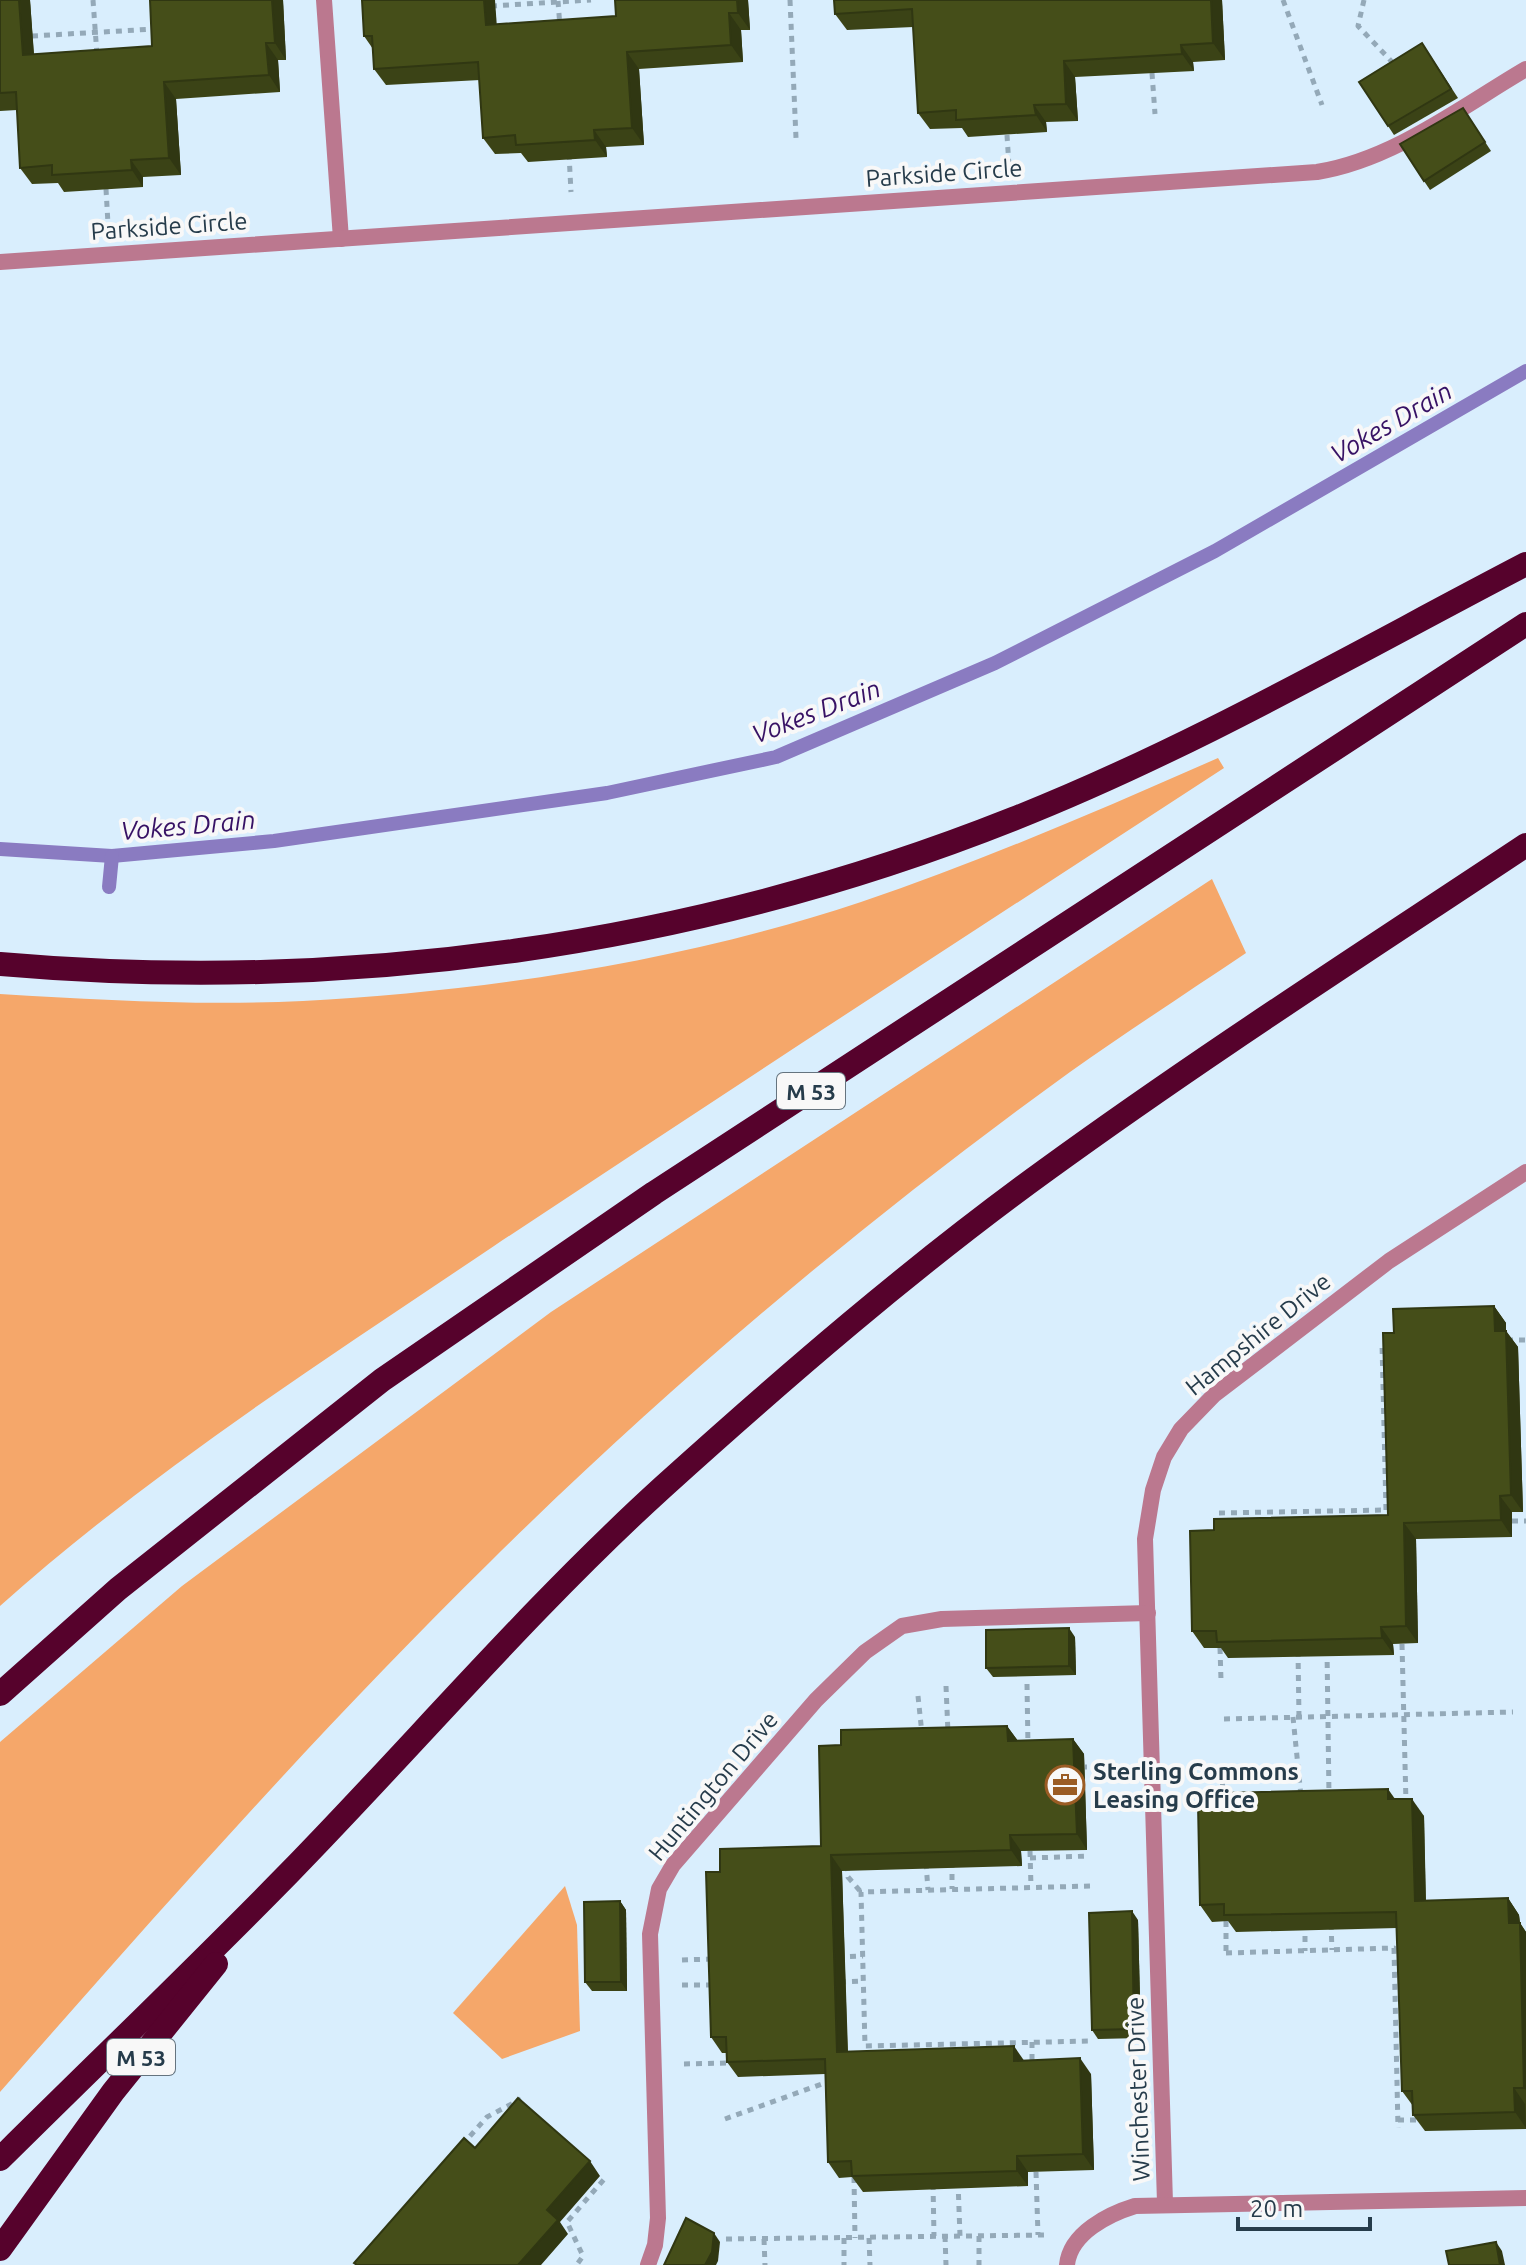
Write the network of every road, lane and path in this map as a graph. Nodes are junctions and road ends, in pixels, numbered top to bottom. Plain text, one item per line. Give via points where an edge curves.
1 (93, 0) edge
2 (324, 0) edge
3 (591, 0) edge
4 (790, 0) edge
5 (1283, 0) edge
6 (1364, 0) edge
7 (558, 1) edge
8 (486, 6) edge
9 (162, 28) edge
10 (96, 33) junction
11 (32, 36) dead end
12 (561, 37) edge
13 (1395, 65) edge
14 (98, 67) edge
15 (1526, 69) edge
16 (1152, 73) edge
17 (1322, 105) dead end
18 (1155, 114) dead end
19 (1007, 135) edge
20 (796, 138) dead end
21 (568, 149) edge
22 (1009, 168) dead end
23 (106, 189) edge
24 (571, 196) dead end
25 (109, 228) dead end
26 (341, 239) junction
27 (0, 262) edge
28 (1526, 564) edge
29 (1526, 624) edge
30 (1526, 845) edge
31 (0, 964) edge
32 (1526, 1172) edge
33 (1506, 1340) edge
34 (1526, 1340) edge
35 (1394, 1342) edge
36 (1383, 1420) junction
37 (1396, 1420) edge
38 (1384, 1447) junction
39 (1396, 1447) edge
40 (1386, 1510) junction
41 (1295, 1512) junction
42 (1324, 1512) junction
43 (1512, 1521) dead end
44 (1526, 1521) edge
45 (1295, 1523) edge
46 (1324, 1523) edge
47 (1400, 1524) edge
48 (1218, 1536) edge
49 (1148, 1613) junction
50 (1402, 1644) edge
51 (1326, 1645) edge
52 (1298, 1646) edge
53 (1220, 1648) edge
54 (1221, 1680) dead end
55 (1027, 1684) dead end
56 (946, 1686) dead end
57 (0, 1694) edge
58 (918, 1696) dead end
59 (1513, 1712) dead end
60 (1404, 1715) junction
61 (1328, 1716) junction
62 (1296, 1717) junction
63 (1224, 1719) dead end
64 (923, 1744) edge
65 (948, 1744) edge
66 (1028, 1756) edge
67 (1222, 1768) dead end
68 (1301, 1804) edge
69 (1329, 1804) edge
70 (1223, 1807) edge
71 (1406, 1816) edge
72 (951, 1853) edge
73 (926, 1854) edge
74 (847, 1856) edge
75 (1089, 1856) dead end
76 (291, 1871) junction
77 (838, 1877) edge
78 (848, 1877) junction
79 (1090, 1886) dead end
80 (1031, 1887) junction
81 (952, 1889) junction
82 (928, 1890) junction
83 (861, 1892) junction
84 (1305, 1919) edge
85 (1331, 1919) edge
86 (1226, 1921) edge
87 (1401, 1941) edge
88 (1394, 1948) junction
89 (1332, 1950) junction
90 (1305, 1951) junction
91 (863, 1956) junction
92 (829, 1957) edge
93 (721, 1959) edge
94 (682, 1960) dead end
95 (864, 1981) junction
96 (831, 1982) edge
97 (722, 1984) edge
98 (682, 1985) dead end
99 (1395, 2013) junction
100 (1408, 2013) edge
101 (1396, 2039) junction
102 (1409, 2039) edge
103 (1092, 2041) edge
104 (1032, 2042) junction
105 (955, 2044) junction
106 (928, 2045) junction
107 (865, 2046) junction
108 (856, 2055) edge
109 (928, 2056) edge
110 (955, 2056) edge
111 (737, 2063) edge
112 (684, 2064) dead end
113 (838, 2074) edge
114 (1033, 2076) edge
115 (521, 2099) edge
116 (725, 2119) dead end
117 (1425, 2120) edge
118 (470, 2136) junction
119 (480, 2145) edge
120 (459, 2147) edge
121 (0, 2159) edge
122 (1036, 2172) edge
123 (958, 2173) edge
124 (932, 2175) edge
125 (606, 2177) dead end
126 (854, 2177) edge
127 (1526, 2198) edge
128 (1165, 2203) junction
129 (1038, 2235) junction
130 (934, 2236) junction
131 (945, 2236) junction
132 (960, 2236) junction
133 (979, 2236) junction
134 (1052, 2236) dead end
135 (844, 2238) junction
136 (855, 2238) junction
137 (869, 2238) junction
138 (726, 2239) dead end
139 (764, 2239) junction
140 (0, 2249) edge
141 (578, 2263) dead end
142 (648, 2265) edge
143 (765, 2265) edge
144 (844, 2265) edge
145 (870, 2265) edge
146 (946, 2265) edge
147 (979, 2265) edge
148 (1067, 2265) edge

1 - 10 path
2 - 26 street
3 - 7 path
4 - 20 path
5 - 17 path
6 - 13 path via 1358,26
7 - 8 path
7 - 12 path
9 - 10 path
10 - 11 path
10 - 14 path
15 - 26 street, Parkside Circle via 1345,168
16 - 18 path
19 - 22 path
21 - 24 path
23 - 25 path
26 - 27 street, Parkside Circle
28 - 31 highway via 1088,787 934,850 759,904 553,947 387,965 247,973
29 - 57 highway, M 53 via 654,1193 394,1371 143,1569
30 - 76 highway, M 53 via 1186,1071 923,1264 660,1490 517,1628
32 - 49 street, Hampshire Drive via 1389,1261 1214,1395 1181,1429 1153,1490 1145,1539
33 - 34 path
35 - 36 path via 1382,1343
36 - 37 path
36 - 38 path
38 - 39 path
38 - 40 path
40 - 42 path
40 - 47 path
41 - 42 path
41 - 45 path
41 - 48 path via 1218,1513
42 - 46 path
43 - 44 path
49 - 128 street, Winchester Drive
49 - 142 street, Huntington Drive via 942,1619 902,1626 865,1652 816,1700 673,1865 659,1889 650,1934 658,2218
50 - 60 path
51 - 61 path
52 - 62 path
53 - 54 path
55 - 66 path
56 - 65 path
58 - 64 path
59 - 60 path
60 - 61 path
60 - 71 path
61 - 62 path
61 - 69 path
62 - 63 path
62 - 68 path
67 - 70 path
72 - 81 path
73 - 82 path
74 - 78 path
75 - 80 path via 1030,1854
76 - 121 highway
76 - 140 highway, M 53 via 113,2092
77 - 78 path
78 - 83 path
79 - 80 path
80 - 81 path
81 - 82 path
82 - 83 path
83 - 91 path
84 - 90 path
85 - 89 path
86 - 90 path via 1226,1955
87 - 88 path
88 - 89 path
88 - 99 path
89 - 90 path
91 - 92 path
91 - 95 path
93 - 94 path
95 - 96 path
95 - 107 path
97 - 98 path
99 - 100 path
99 - 101 path
101 - 102 path
101 - 117 path via 1398,2124
103 - 104 path
104 - 105 path
104 - 114 path
105 - 106 path
105 - 110 path
106 - 107 path
106 - 109 path
107 - 108 path
111 - 112 path
113 - 116 path via 828,2083
115 - 118 path via 487,2117
118 - 119 path
118 - 120 path
122 - 129 path
123 - 132 path
124 - 130 path
125 - 141 path via 564,2220 583,2256
126 - 136 path
127 - 128 street, Winchester Drive
128 - 148 street via 1113,2213 1093,2225
129 - 133 path
129 - 134 path
130 - 131 path
130 - 137 path
131 - 132 path
131 - 146 path
132 - 133 path
133 - 147 path
135 - 136 path
135 - 139 path
135 - 144 path
136 - 137 path
137 - 145 path
138 - 139 path
139 - 143 path

